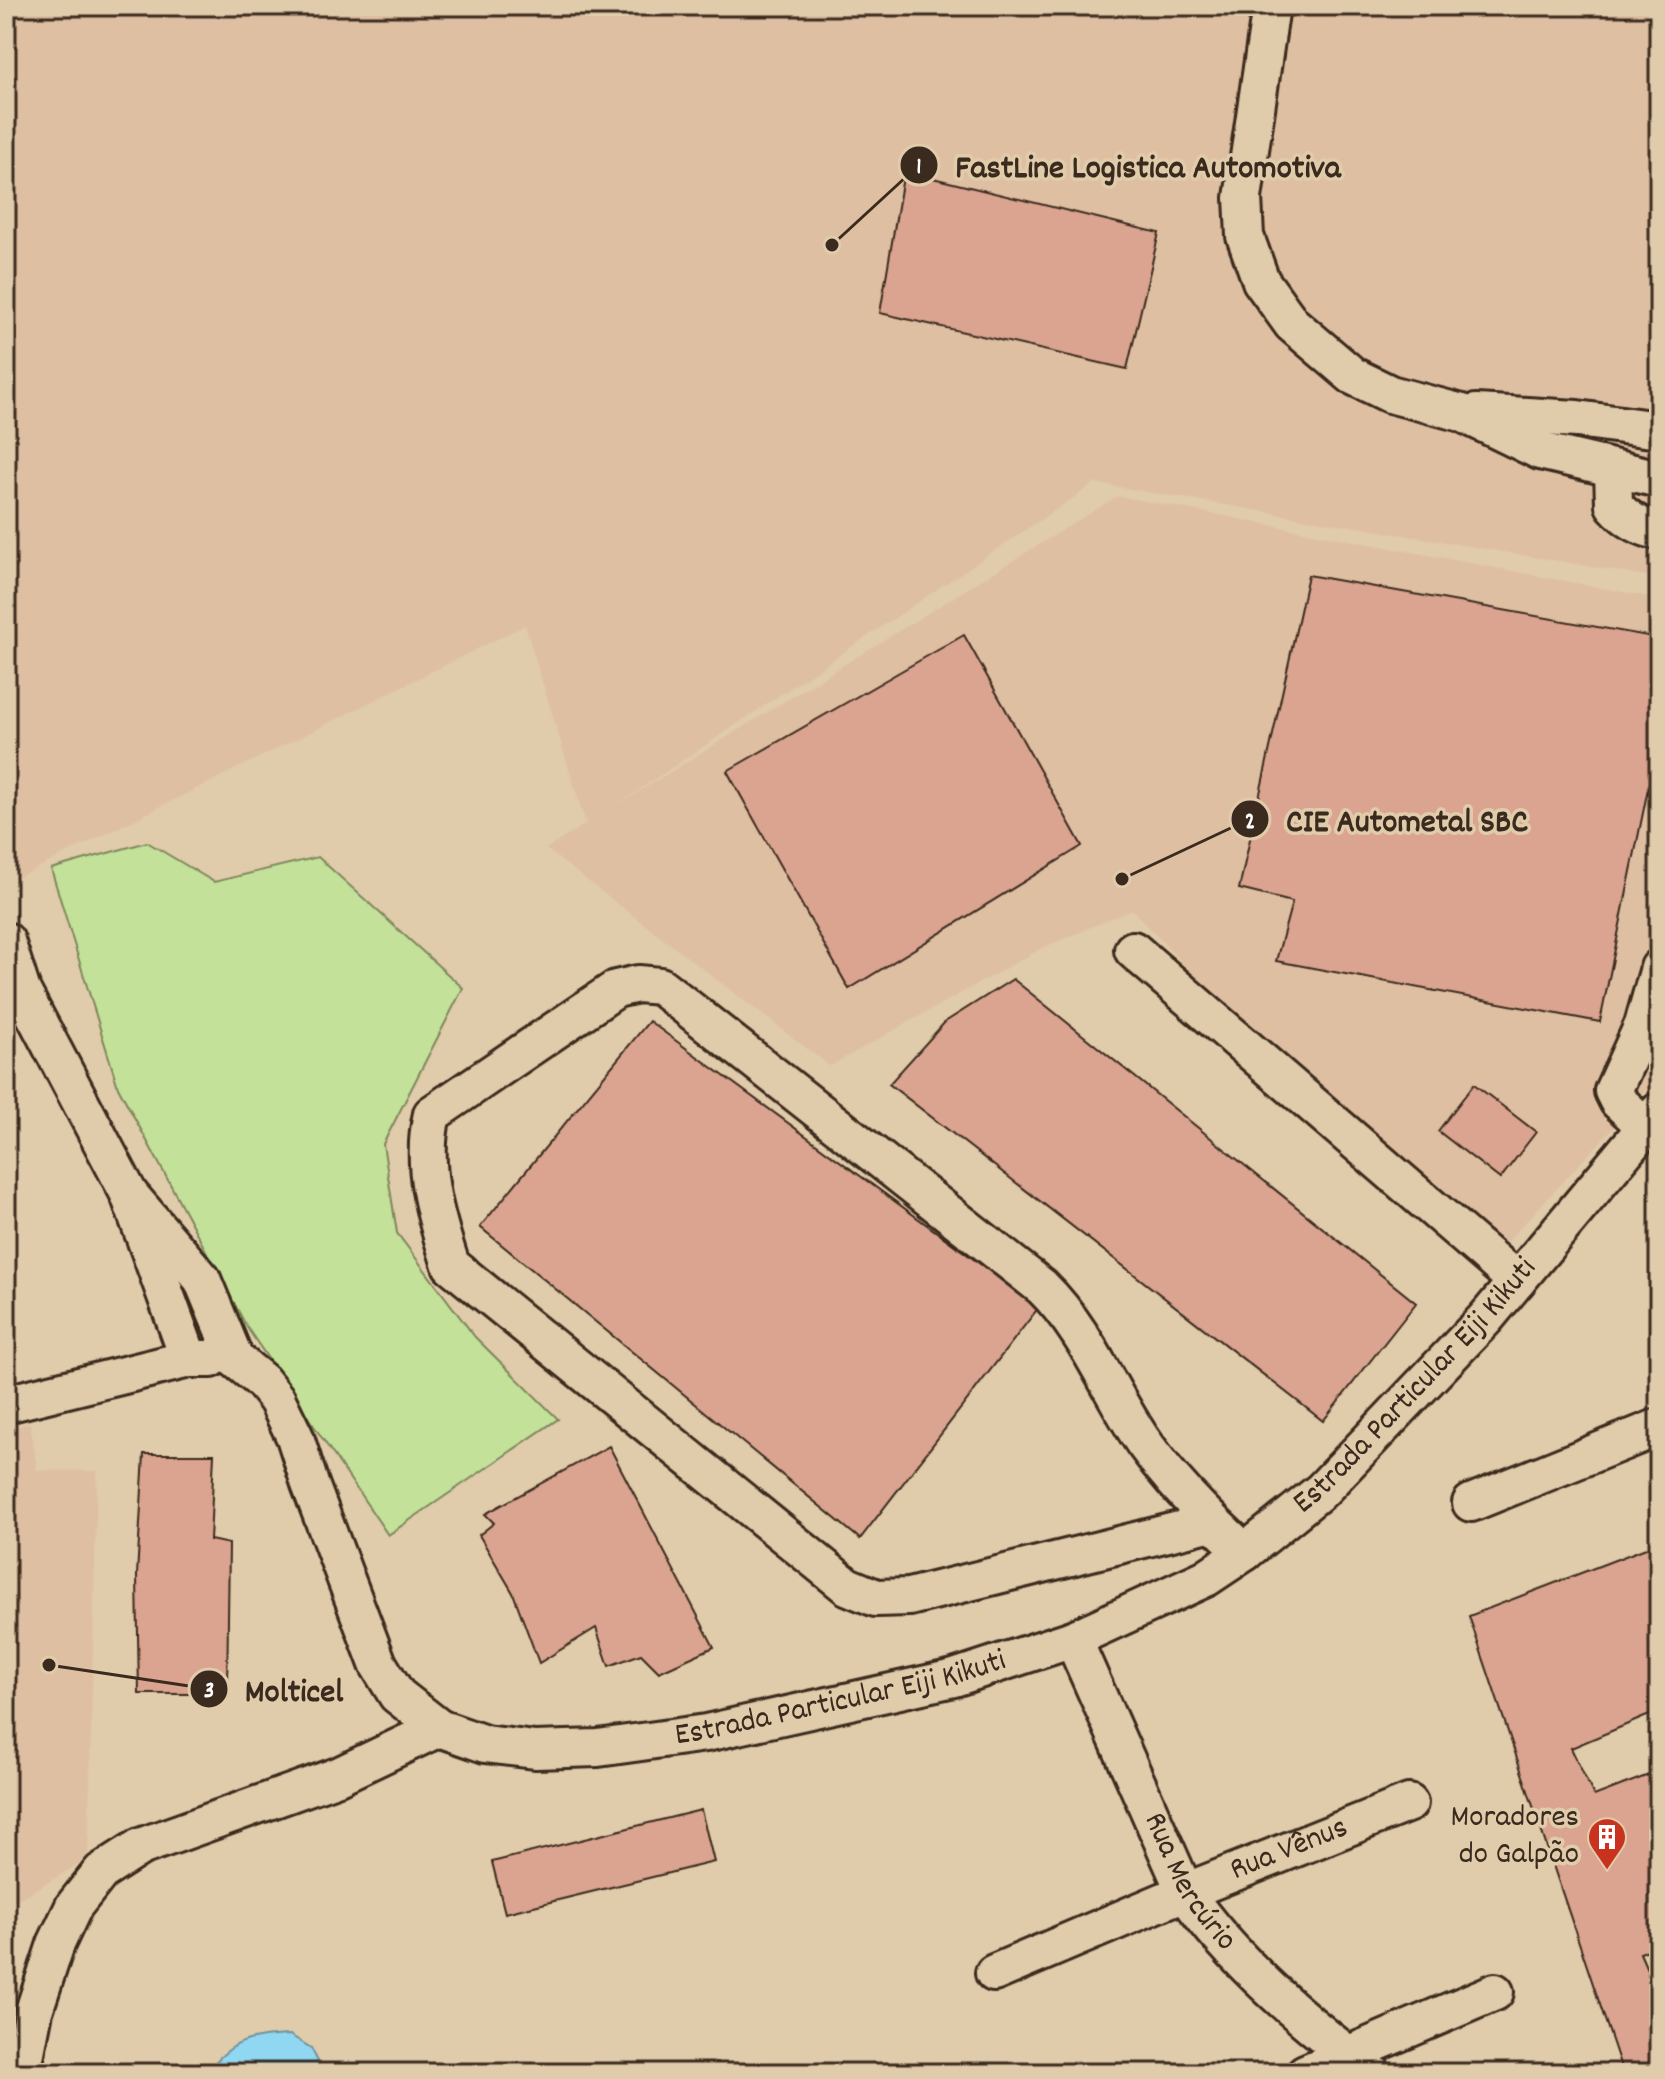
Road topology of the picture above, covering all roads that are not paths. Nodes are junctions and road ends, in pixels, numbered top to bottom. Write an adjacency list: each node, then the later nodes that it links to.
1 (1271, 6): 2 (street)
2 (1462, 413): 3 (street); 4 (street)
3 (1659, 430)
4 (1613, 469): 5 (street); 6 (street)
5 (1659, 479)
6 (1659, 531)
7 (6, 941): 11 (street, Estrada Particular Eiji Kikuti)
8 (1133, 950): 12 (street)
9 (1659, 968): 10 (street)
10 (1653, 1119): 12 (street, Estrada Particular Eiji Kikuti)
11 (129, 1194): 13 (street, Estrada Particular Eiji Kikuti); 14 (street, Estrada Particular Eiji Kikuti)
12 (1517, 1281): 19 (street, Estrada Particular Eiji Kikuti)
13 (189, 1359): 14 (street); 15 (street)
14 (235, 1359): 21 (street, Estrada Particular Eiji Kikuti)
15 (6, 1404)
16 (1659, 1427): 17 (street)
17 (1471, 1503)
18 (1212, 1522): 18 (street); 19 (street)
19 (1245, 1552): 20 (street, Estrada Particular Eiji Kikuti)
20 (1073, 1639): 21 (street, Estrada Particular Eiji Kikuti); 23 (street, Rua Mercúrio)
21 (439, 1728): 27 (street)
22 (1409, 1803): 23 (street, Rua Vênus)
23 (1185, 1892): 24 (street, Rua Vênus); 26 (street, Rua Mercúrio)
24 (994, 1973)
25 (1495, 1992): 26 (street)
26 (1360, 2064): 28 (street)
27 (22, 2073)
28 (1305, 2073)

